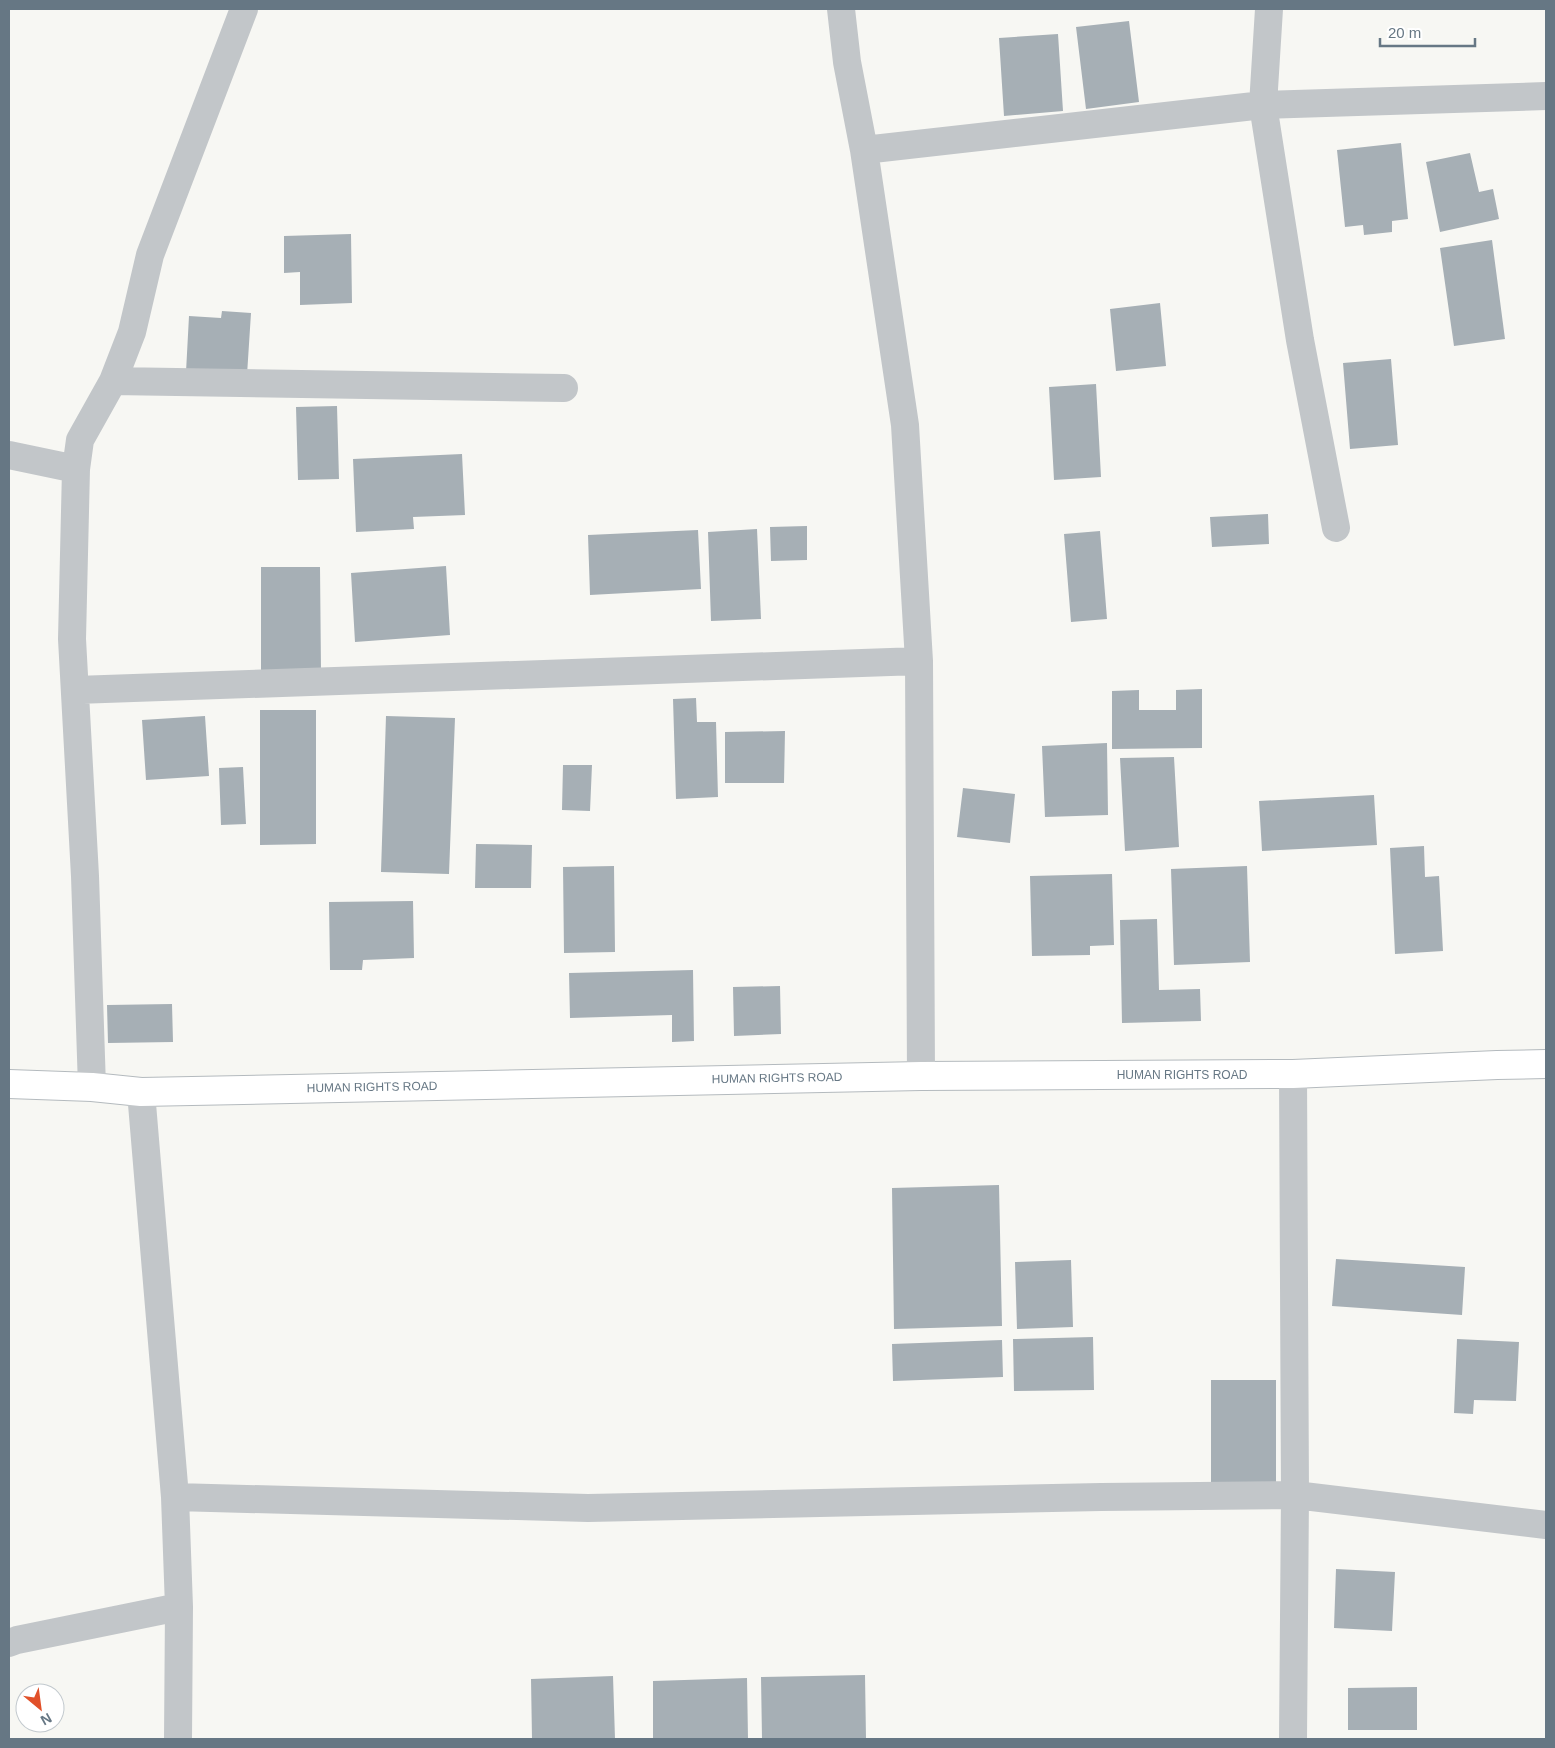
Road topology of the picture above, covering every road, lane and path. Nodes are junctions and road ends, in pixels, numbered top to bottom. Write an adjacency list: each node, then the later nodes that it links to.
1 (244, 9): 7 (street)
2 (841, 9): 6 (street)
3 (1269, 9): 5 (street)
4 (1546, 96): 5 (street)
5 (1263, 105): 6 (street); 11 (street)
6 (864, 150): 12 (street)
7 (113, 381): 8 (street); 10 (street)
8 (564, 388)
9 (9, 455): 10 (street)
10 (76, 469): 13 (street)
11 (1336, 528)
12 (919, 661): 13 (street); 16 (street)
13 (76, 690): 18 (street)
14 (1546, 1064): 15 (street, HUMAN RIGHTS ROAD)
15 (1293, 1074): 16 (street, HUMAN RIGHTS ROAD); 20 (street)
16 (921, 1076): 19 (street, HUMAN RIGHTS ROAD)
17 (9, 1084): 18 (street, HUMAN RIGHTS ROAD)
18 (92, 1087): 19 (street, HUMAN RIGHTS ROAD)
19 (141, 1092): 21 (street)
20 (1295, 1495): 21 (street); 22 (street); 26 (street)
21 (175, 1497): 23 (street)
22 (1546, 1525)
23 (179, 1607): 24 (street); 25 (street)
24 (9, 1643)
25 (178, 1739)
26 (1293, 1739)

